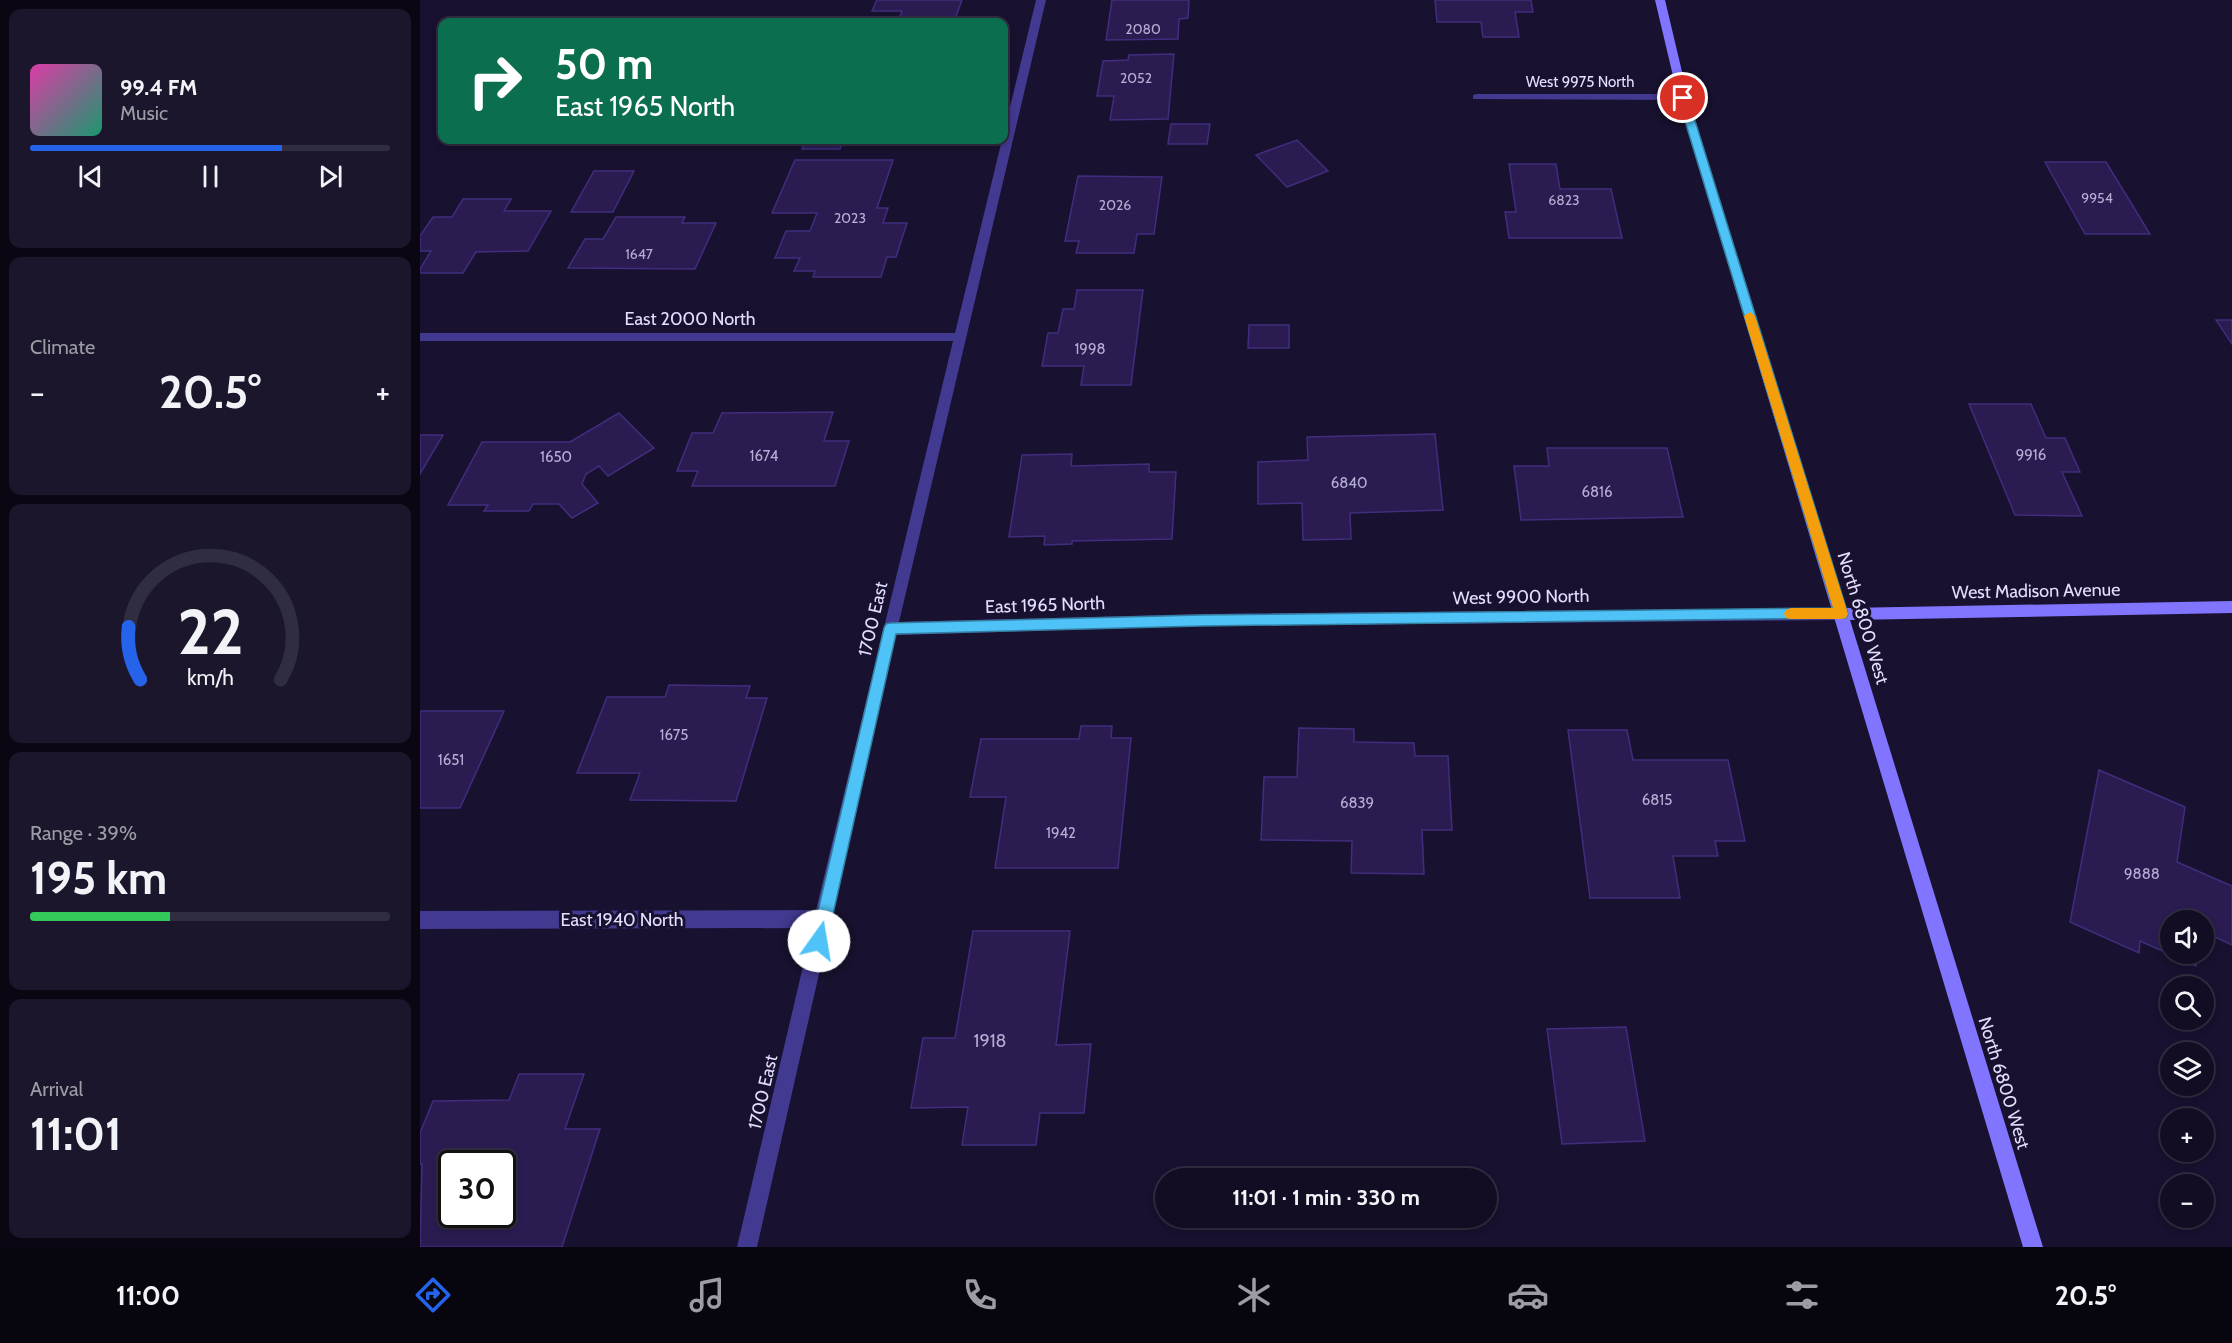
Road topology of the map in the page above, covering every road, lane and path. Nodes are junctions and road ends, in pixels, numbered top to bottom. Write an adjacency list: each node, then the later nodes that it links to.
1 (1041, 0): 5 (street, 1700 East)
2 (1660, 0): 4 (street, North 6800 West)
3 (1477, 97): 4 (street, West 9975 North)
4 (1683, 98): 10 (street, North 6800 West)
5 (1008, 137)
6 (1006, 144): 8 (street, 1700 East)
7 (420, 337): 8 (street, East 2000 North)
8 (960, 337): 12 (street, 1700 East)
9 (2232, 607): 10 (street, West Madison Avenue)
10 (1841, 614): 11 (street, West 9900 North); 16 (street, North 6800 West)
11 (1201, 620): 12 (street, East 1965 North)
12 (890, 628): 13 (street, 1700 East)
13 (824, 919): 14 (street, East 1940 North); 15 (street, 1700 East)
14 (420, 920)
15 (747, 1247)
16 (2033, 1247)

